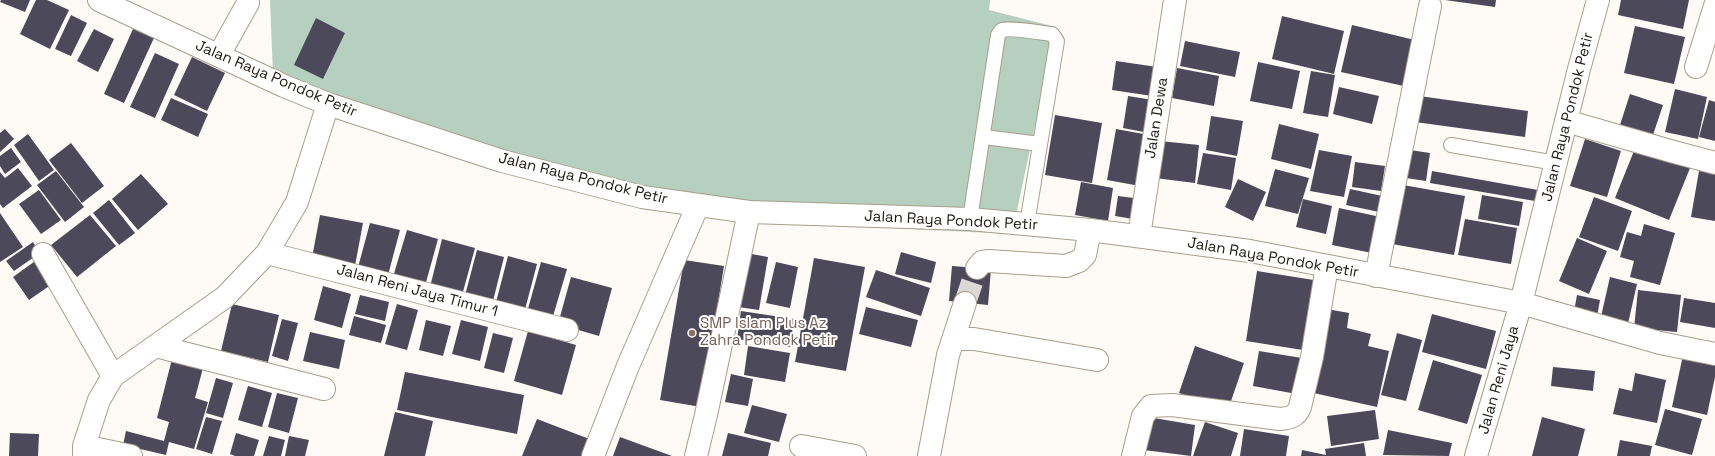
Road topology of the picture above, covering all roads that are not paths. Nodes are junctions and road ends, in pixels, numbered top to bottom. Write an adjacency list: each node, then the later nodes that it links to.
1 (100, 0): 7 (street, Jalan Raya Pondok Petir)
2 (248, 0): 7 (street)
3 (1175, 0): 21 (street, Jalan Dewa)
4 (1598, 0): 10 (street, Jalan Raya Pondok Petir)
5 (1430, 6): 26 (street)
6 (1715, 6): 8 (street)
7 (219, 55): 9 (street, Jalan Raya Pondok Petir)
8 (1696, 67)
9 (328, 104): 16 (street, Jalan Raya Pondok Petir); 22 (street)
10 (1566, 120): 14 (street); 15 (street, Jalan Raya Pondok Petir)
11 (984, 137): 12 (lane); 12 (lane); 18 (lane)
12 (1040, 144): 19 (lane)
13 (1451, 145): 15 (lane)
14 (1715, 163)
15 (1556, 164): 28 (street, Jalan Raya Pondok Petir)
16 (698, 205): 17 (street, Jalan Raya Pondok Petir); 40 (street)
17 (749, 212): 18 (street, Jalan Raya Pondok Petir); 41 (street)
18 (970, 219): 19 (street, Jalan Raya Pondok Petir)
19 (1027, 224): 20 (street, Jalan Raya Pondok Petir)
20 (1090, 230): 21 (street, Jalan Raya Pondok Petir); 25 (street)
21 (1139, 236): 24 (street, Jalan Raya Pondok Petir)
22 (267, 252): 29 (street, Jalan Reni Jaya Timur 1); 31 (street)
23 (43, 254): 34 (street)
24 (1327, 266): 26 (street, Jalan Raya Pondok Petir); 44 (street)
25 (977, 268)
26 (1376, 276): 28 (street, Jalan Raya Pondok Petir)
27 (965, 303): 30 (street)
28 (1521, 303): 32 (street); 38 (street, Jalan Reni Jaya)
29 (567, 330)
30 (952, 342): 33 (street); 43 (street)
31 (156, 346): 34 (street); 35 (street)
32 (1715, 354)
33 (1097, 360)
34 (113, 376): 37 (street)
35 (324, 389)
36 (801, 446): 42 (street)
37 (84, 451): 39 (street)
38 (1480, 455)
39 (131, 456)
40 (593, 456)
41 (696, 456)
42 (855, 456)
43 (929, 456)
44 (1132, 456)

